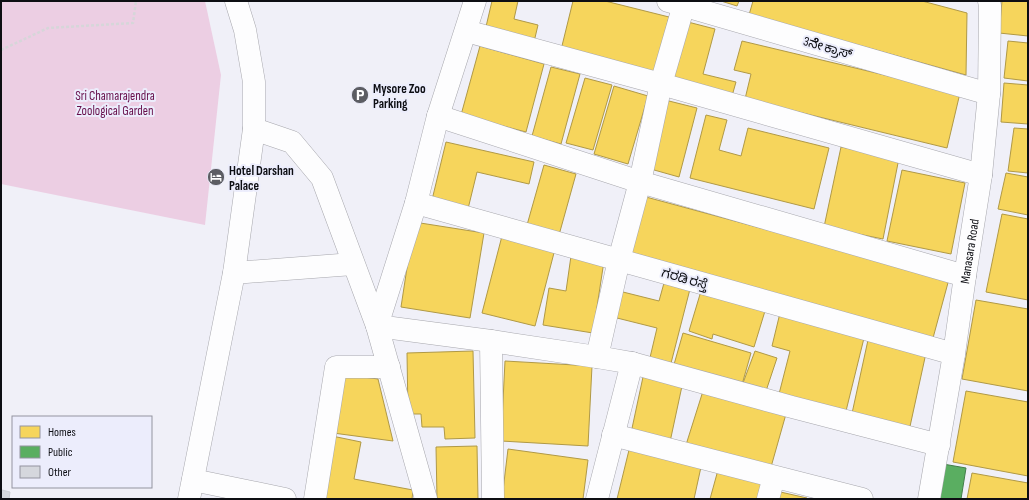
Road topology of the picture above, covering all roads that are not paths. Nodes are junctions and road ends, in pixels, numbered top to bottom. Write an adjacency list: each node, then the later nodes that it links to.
1 (236, 1): 9 (street)
2 (475, 1): 5 (street)
3 (679, 3): 6 (street); 7 (street, 3ನೆೇ ಕ್ರಾಸ್)
4 (983, 3): 7 (street, Manasara Road)
5 (466, 31): 6 (street); 8 (street)
6 (662, 84): 10 (street); 11 (street)
7 (989, 94): 10 (street, Manasara Road)
8 (438, 116): 11 (street); 12 (street)
9 (254, 129): 14 (street); 15 (street)
10 (981, 175): 16 (street, Manasara Road)
11 (640, 182): 13 (street); 16 (street)
12 (416, 203): 13 (street, ಗರಡಿ ರಸ್ತೆ); 17 (street)
13 (619, 260): 19 (street, ಗರಡಿ ರಸ್ತೆ); 20 (street)
14 (354, 264): 15 (street); 17 (street)
15 (234, 273): 26 (street)
16 (965, 276): 19 (street, Manasara Road)
17 (377, 326): 18 (street); 22 (street)
18 (491, 341): 20 (street); 30 (street)
19 (954, 354): 24 (street, Manasara Road)
20 (597, 357): 21 (street)
21 (632, 363): 23 (street); 24 (street)
22 (389, 367): 28 (street); 29 (street)
23 (613, 435): 25 (street); 31 (street)
24 (939, 445): 34 (street, Manasara Road)
25 (774, 477): 32 (street); 33 (street)
26 (191, 490): 27 (street)
27 (285, 499)
28 (315, 499)
29 (426, 499)
30 (493, 499)
31 (597, 499)
32 (768, 499)
33 (862, 499)
34 (929, 499)

